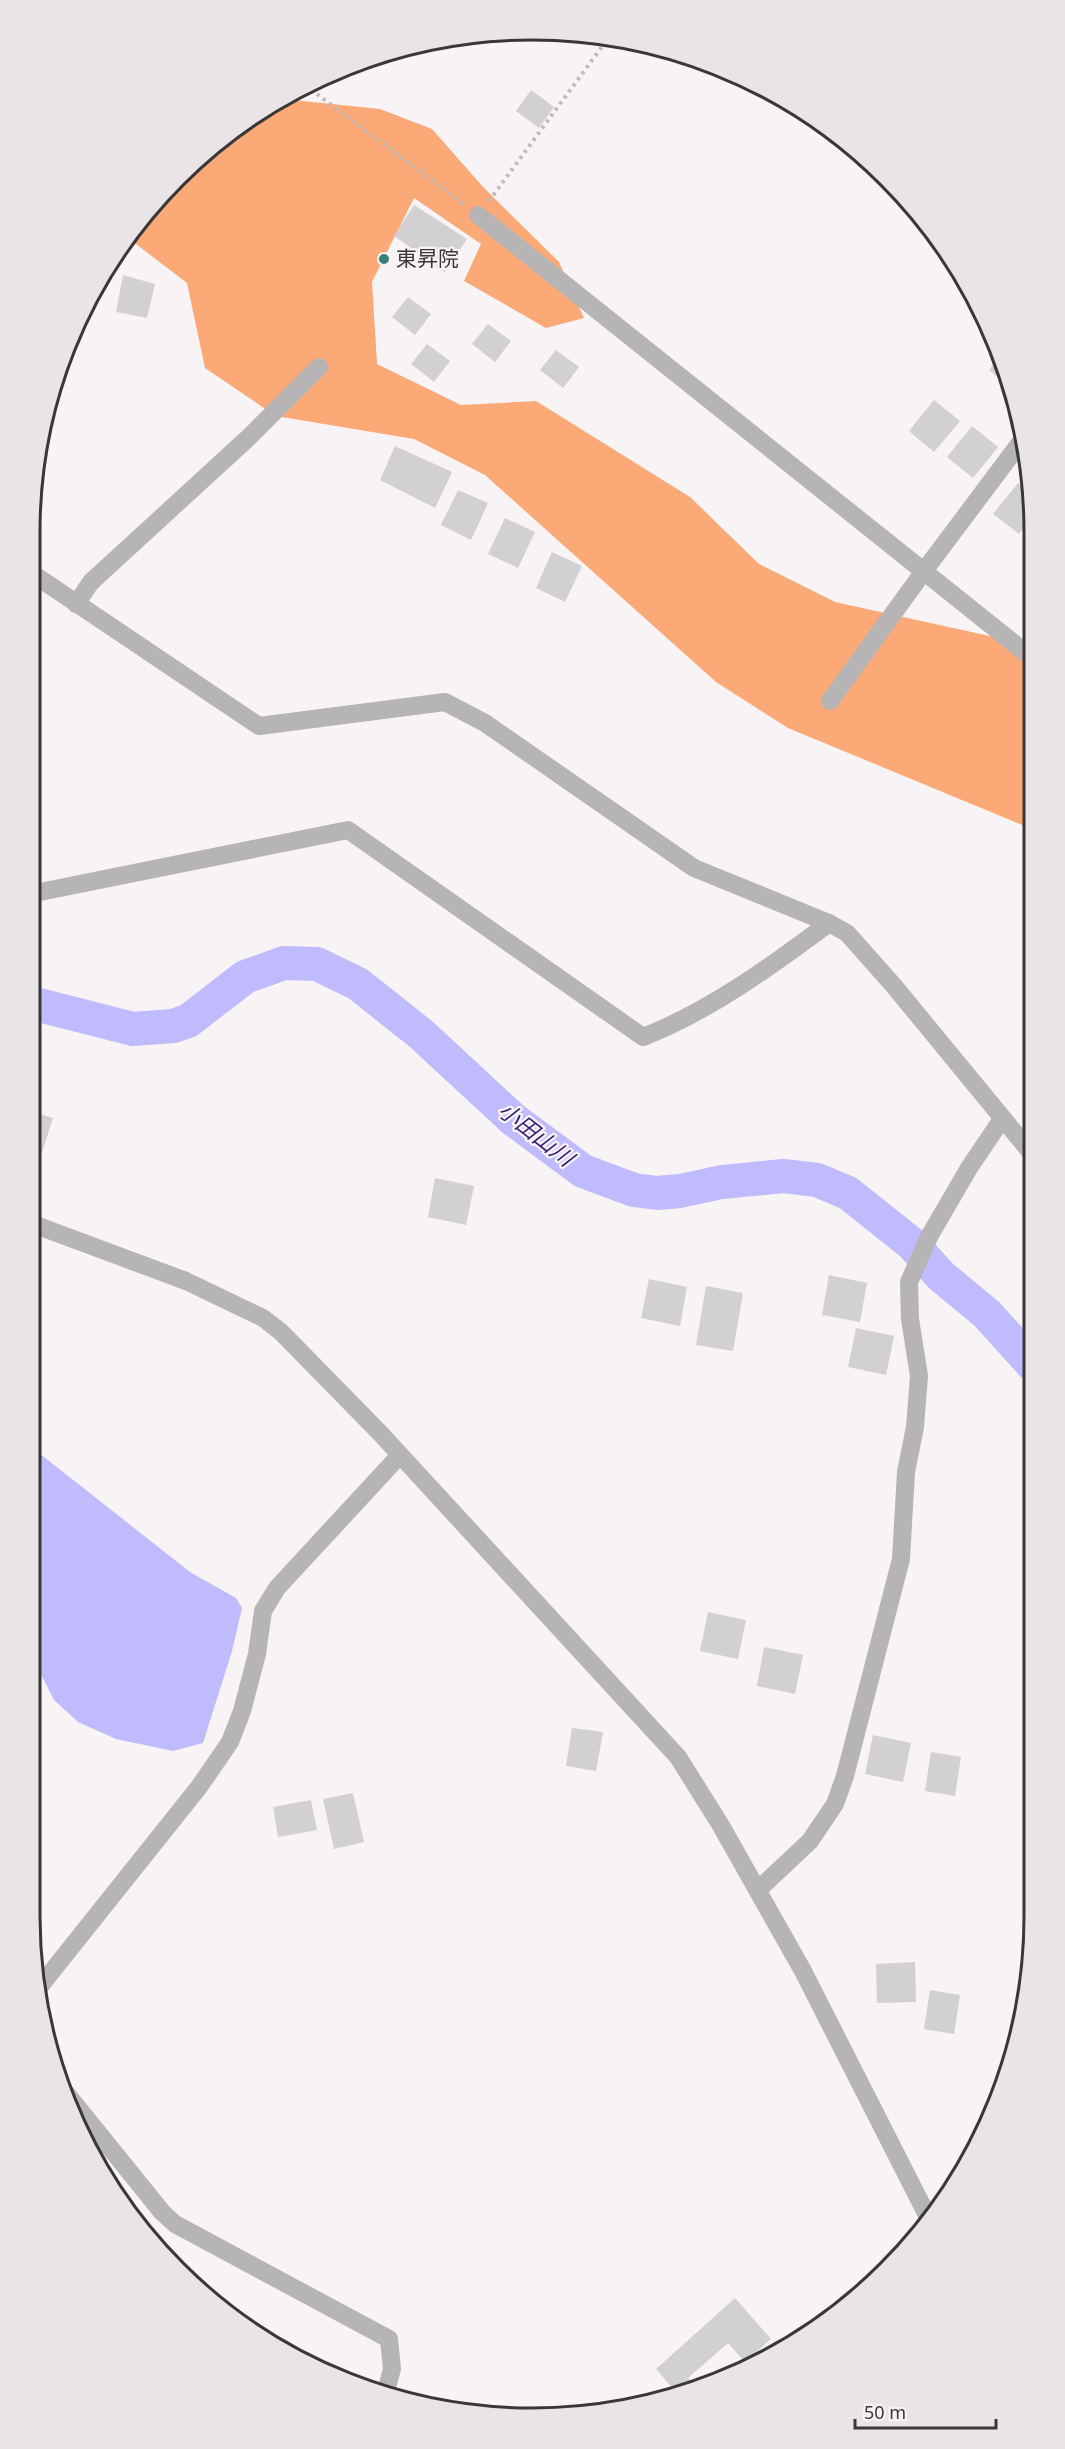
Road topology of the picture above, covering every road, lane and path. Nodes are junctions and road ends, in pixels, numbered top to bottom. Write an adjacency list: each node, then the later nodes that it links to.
1 (602, 46): 3 (path)
2 (314, 92): 3 (path)
3 (478, 215): 6 (street)
4 (320, 367): 8 (street)
5 (1017, 447): 6 (street)
6 (924, 571): 9 (street); 10 (street)
7 (40, 579): 8 (street)
8 (76, 604): 12 (street)
9 (1024, 651)
10 (830, 701)
11 (40, 892): 12 (street)
12 (829, 923): 13 (street)
13 (1002, 1119): 14 (street); 17 (street)
14 (1024, 1145)
15 (40, 1227): 16 (street)
16 (400, 1455): 17 (street); 18 (street)
17 (758, 1890): 20 (street)
18 (45, 1980)
19 (81, 2112): 21 (street)
20 (926, 2212)
21 (387, 2386)

